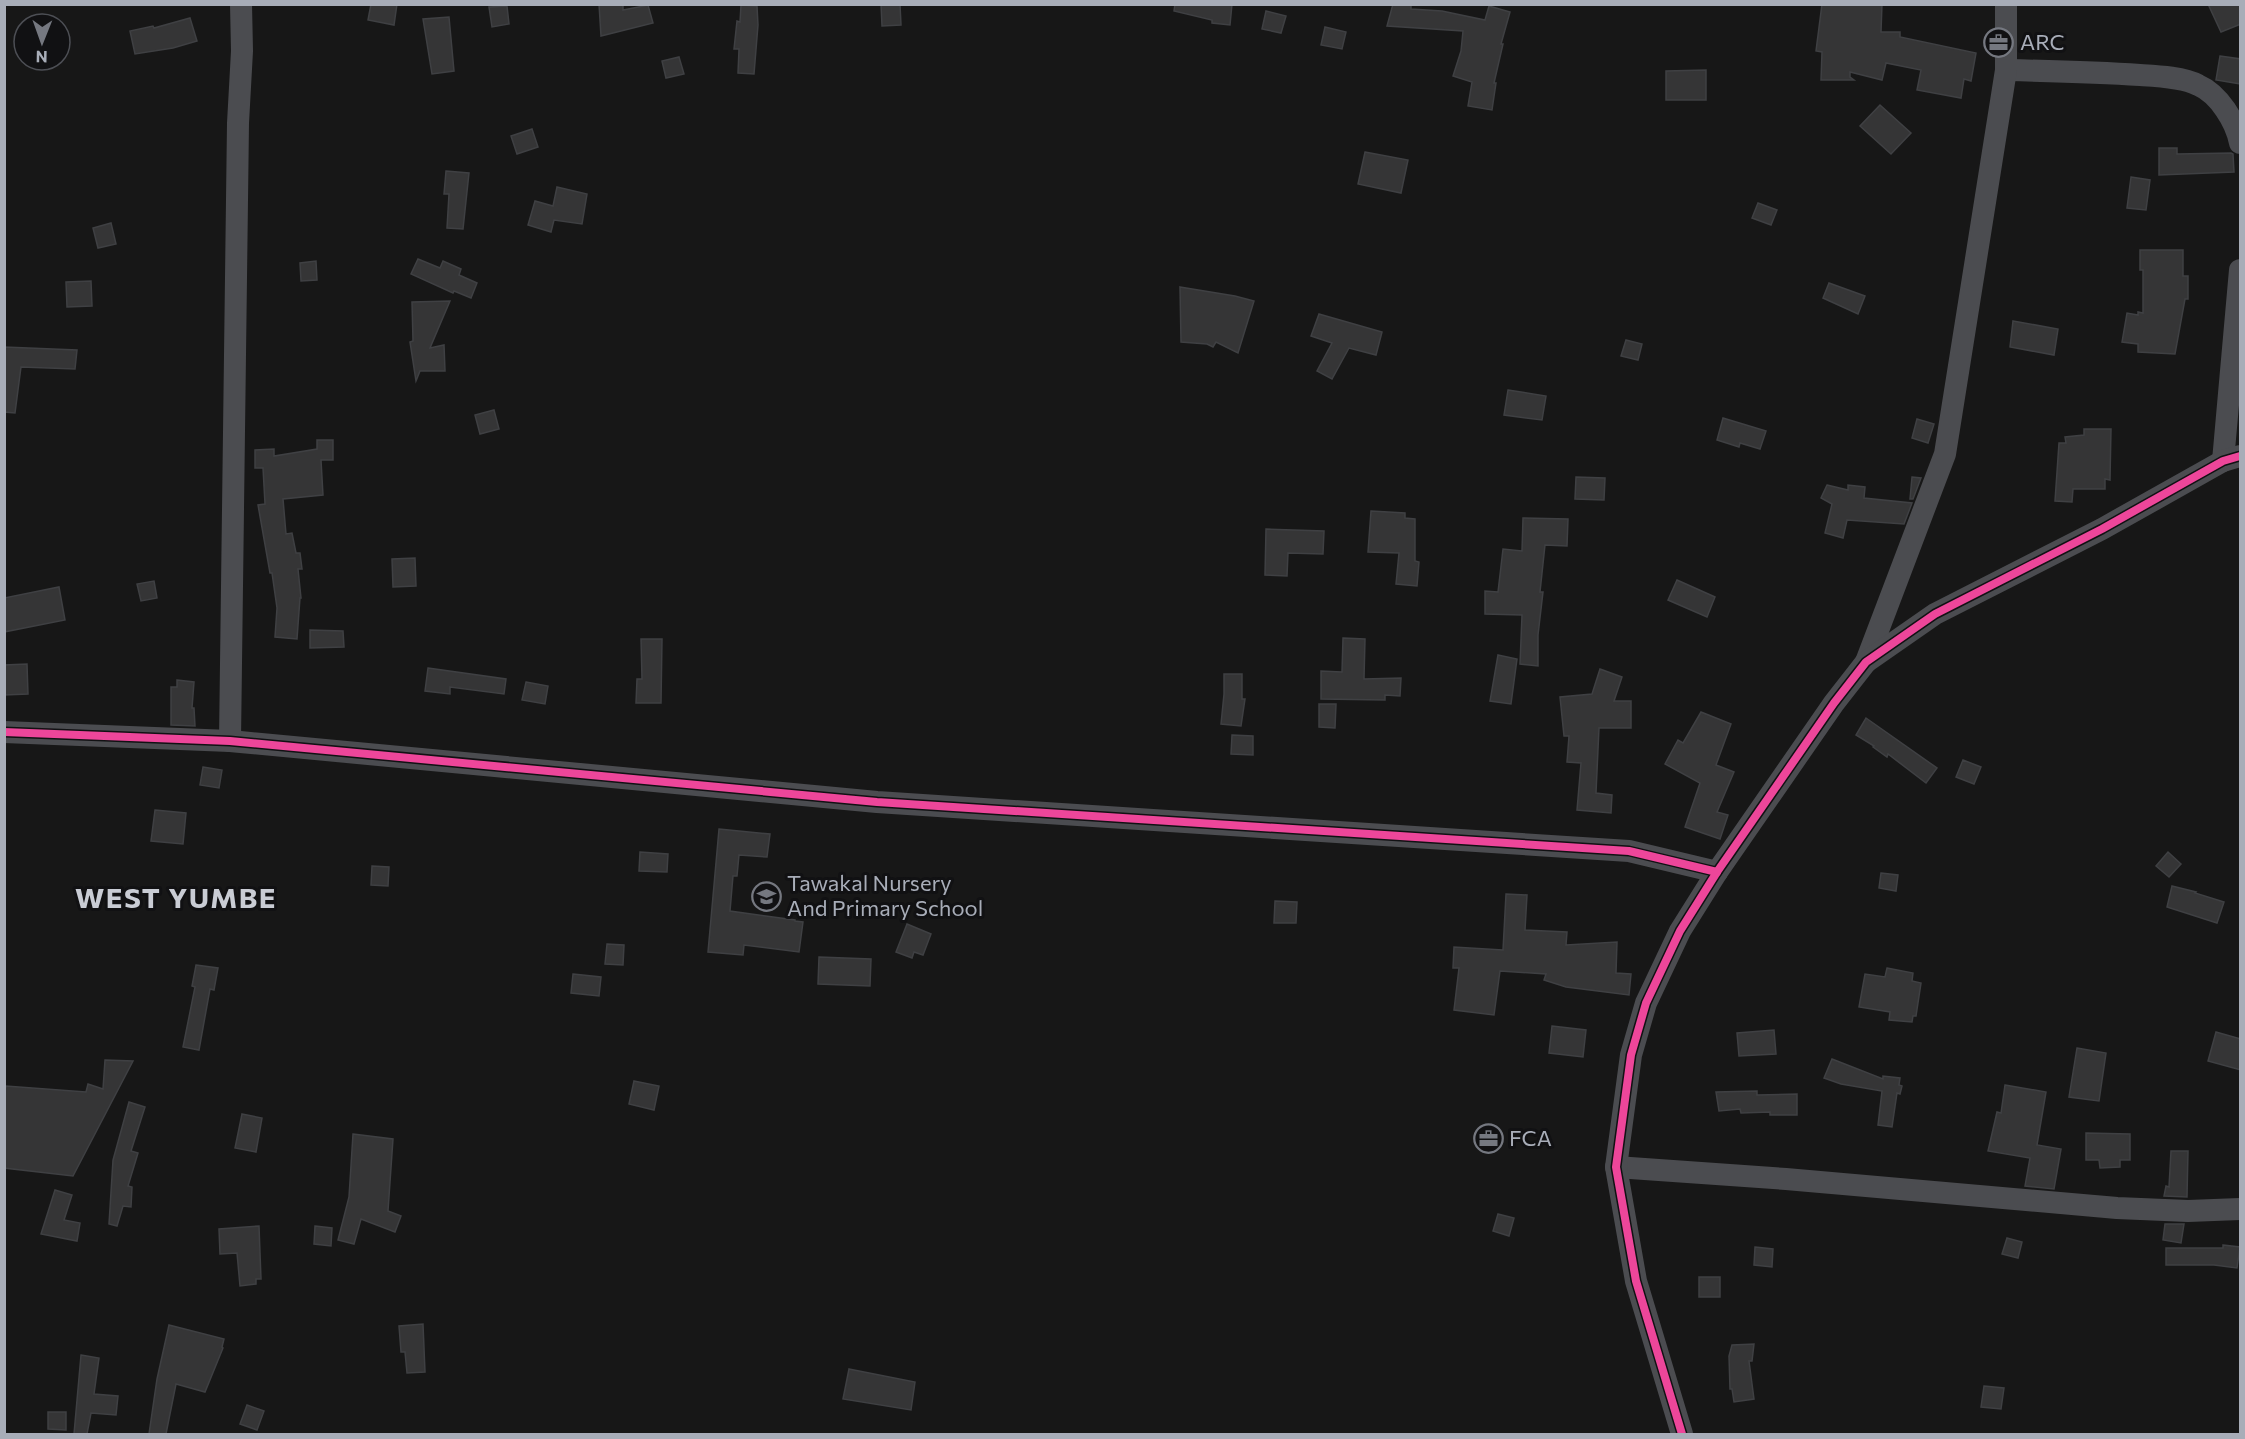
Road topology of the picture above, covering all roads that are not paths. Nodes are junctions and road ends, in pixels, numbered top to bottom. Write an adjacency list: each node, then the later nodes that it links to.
1 (242, 4): 9 (street)
2 (2006, 4): 3 (street)
3 (2006, 70): 4 (street); 7 (street)
4 (2241, 143)
5 (2241, 270): 6 (street)
6 (2232, 459): 7 (street)
7 (1866, 662): 10 (street)
8 (4, 732): 9 (street)
9 (230, 741): 10 (street)
10 (1717, 872): 11 (street)
11 (1616, 1167): 12 (street); 13 (street)
12 (2241, 1209)
13 (1682, 1434)

